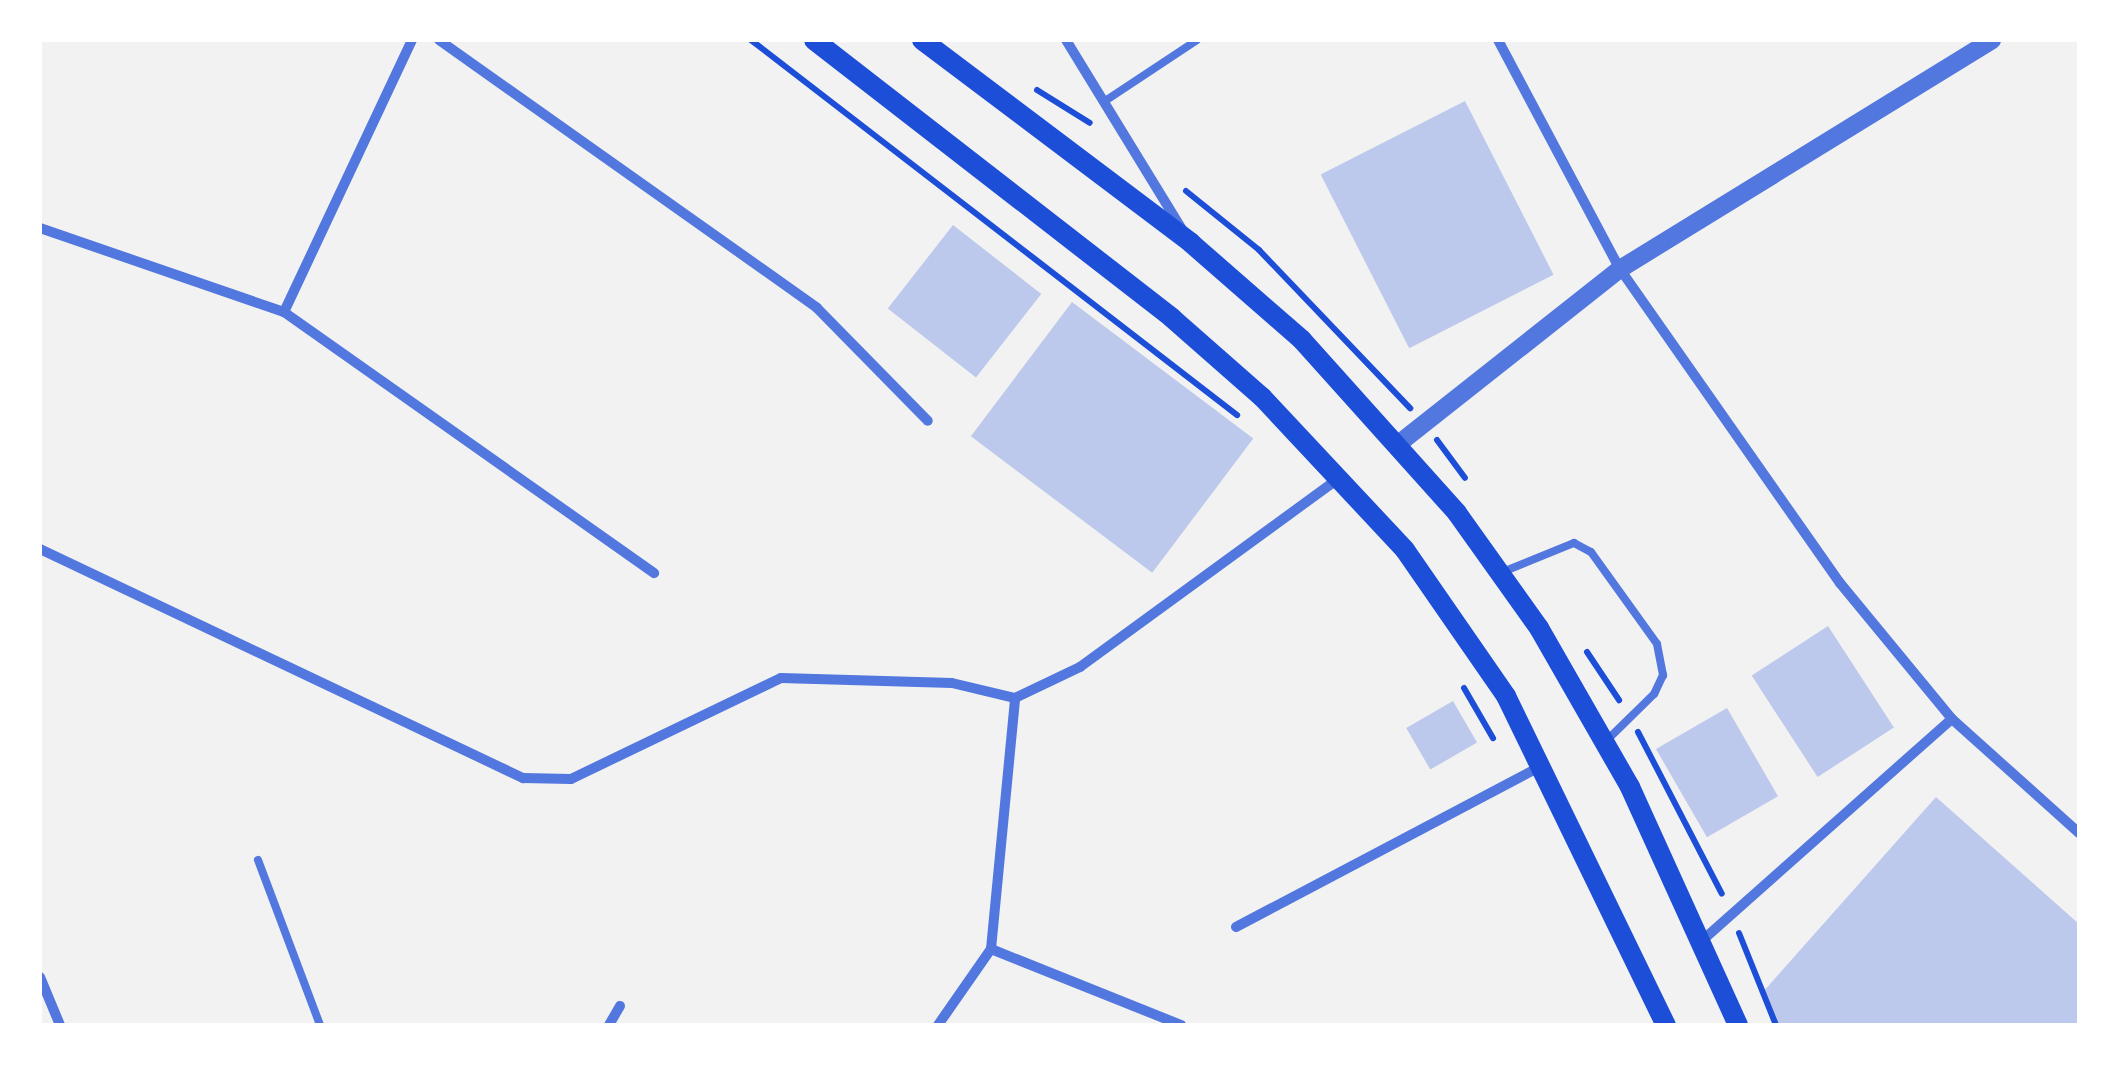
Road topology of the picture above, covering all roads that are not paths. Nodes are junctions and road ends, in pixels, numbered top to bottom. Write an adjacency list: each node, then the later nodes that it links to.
1 (412, 40): 13 (street)
2 (439, 40): 14 (street)
3 (814, 40): 16 (main road)
4 (922, 40): 11 (main road)
5 (1066, 40): 9 (street)
6 (1197, 40): 9 (lane)
7 (1498, 40): 12 (street)
8 (1992, 40): 12 (street)
9 (1105, 101): 11 (street)
10 (40, 228): 13 (street)
11 (1191, 242): 15 (main road)
12 (1620, 270): 15 (street); 21 (street)
13 (284, 312): 19 (street)
14 (928, 421)
15 (1397, 445): 18 (main road)
16 (1340, 478): 20 (street); 23 (main road)
17 (40, 549): 20 (street)
18 (1500, 573): 22 (main road); 22 (lane)
19 (654, 574)
20 (1014, 698): 28 (street)
21 (1952, 719): 24 (street); 27 (street)
22 (1604, 742): 27 (main road)
23 (1543, 765): 26 (street); 36 (main road)
24 (2079, 834)
25 (258, 860): 32 (lane)
26 (1236, 928)
27 (1705, 938): 37 (main road)
28 (991, 949): 34 (street); 35 (street)
29 (40, 976): 31 (street)
30 (620, 1006): 33 (street)
31 (60, 1025)
32 (320, 1025)
33 (609, 1025)
34 (938, 1025)
35 (1181, 1025)
36 (1666, 1025)
37 (1738, 1025)

